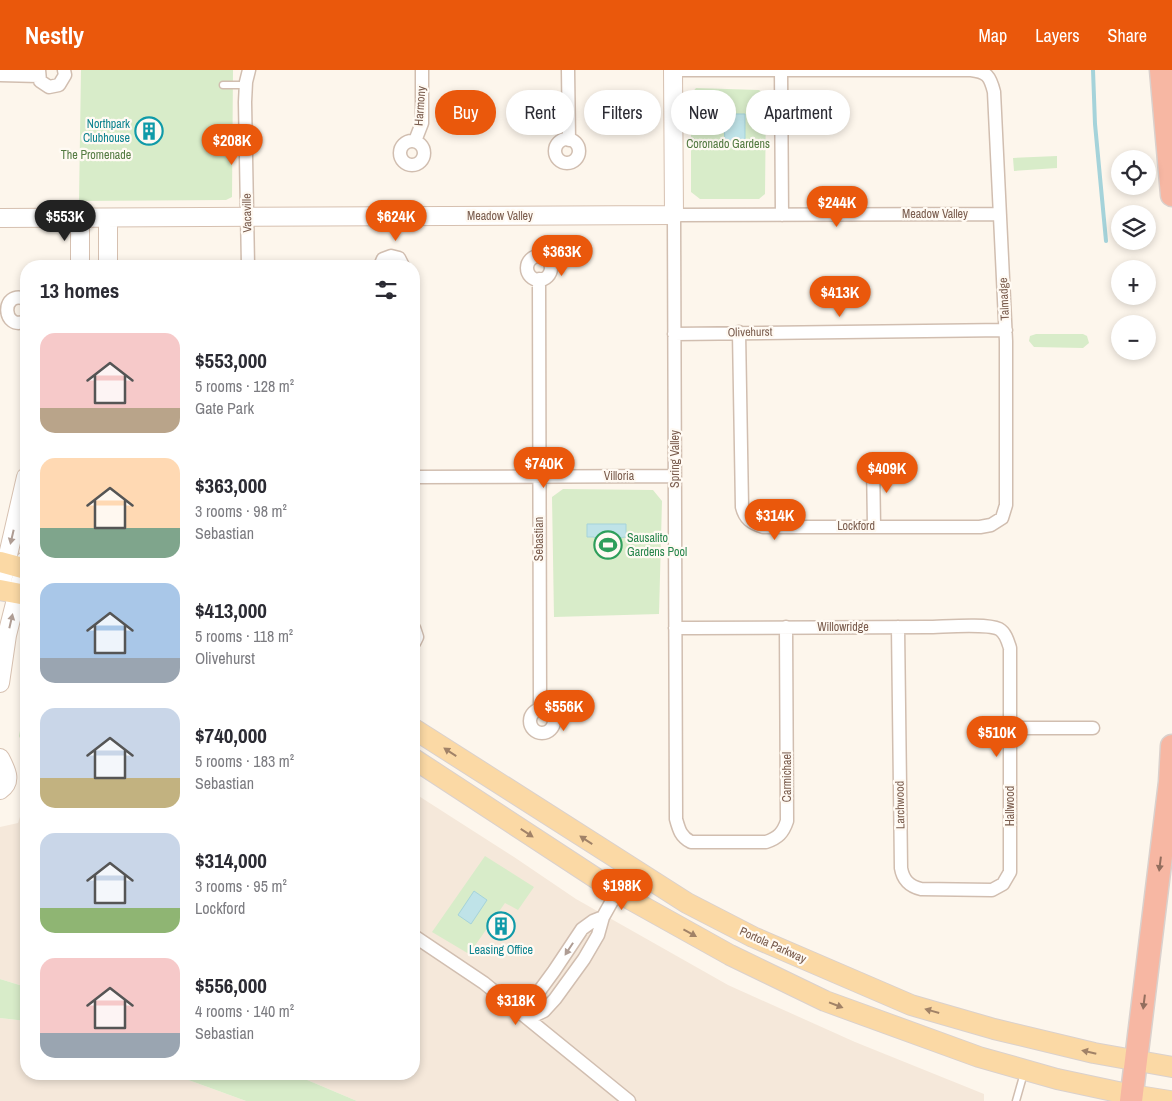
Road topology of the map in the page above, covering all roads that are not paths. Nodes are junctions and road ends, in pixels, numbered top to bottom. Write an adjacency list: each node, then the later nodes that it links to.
1 (64, 70): 8 (street)
2 (250, 70): 11 (street, Vacaville)
3 (422, 70): 13 (street, Harmony)
4 (568, 70): 12 (street)
5 (674, 70): 6 (street); 16 (street, Spring Valley)
6 (781, 70): 15 (street, Talmadge); 17 (street)
7 (1162, 70): 14 (highway)
8 (39, 73): 9 (street)
9 (0, 76)
10 (223, 85): 11 (lane)
11 (246, 85): 18 (street, Vacaville)
12 (569, 140)
13 (415, 141)
14 (1172, 195)
15 (1000, 214): 17 (street, Meadow Valley); 31 (street, Talmadge)
16 (674, 215): 17 (street, Meadow Valley); 18 (street, Meadow Valley); 33 (street, Spring Valley)
17 (782, 215)
18 (247, 217): 21 (street, Meadow Valley); 24 (street, Vacaville)
19 (0, 218): 20 (street, Meadow Valley)
20 (80, 218): 21 (street, Meadow Valley); 22 (street)
21 (108, 218): 23 (street)
22 (80, 260)
23 (108, 260)
24 (248, 260)
25 (383, 260): 26 (street)
26 (400, 260)
27 (538, 279): 35 (street, Sebastian)
28 (20, 297): 29 (street)
29 (4, 307): 30 (street)
30 (20, 322)
31 (1006, 330): 32 (street, Olivehurst); 38 (street, Talmadge)
32 (739, 332): 33 (street, Olivehurst); 39 (street, Lockford)
33 (674, 334): 36 (street, Spring Valley)
34 (873, 461): 39 (street)
35 (539, 476): 36 (street, Villoria); 37 (street, Villoria); 48 (street, Sebastian)
36 (675, 476): 45 (street, Spring Valley)
37 (420, 477)
38 (1002, 518): 39 (street, Lockford)
39 (874, 526)
40 (20, 535): 41 (street, one-way to 41)
41 (17, 564): 42 (street)
42 (9, 592): 47 (street, one-way to 42)
43 (786, 627): 44 (street, Willowridge); 45 (street, Willowridge); 56 (street, Carmichael)
44 (898, 627): 46 (street, Willowridge); 57 (street, Larchwood)
45 (675, 628): 56 (street, Spring Valley)
46 (1006, 637): 49 (street, Hallwood)
47 (0, 683)
48 (540, 709)
49 (1010, 728): 50 (street); 57 (street, Hallwood)
50 (1093, 728)
51 (420, 733): 59 (main road, Portola Parkway, one-way to 51)
52 (1172, 746): 63 (highway, one-way to 63)
53 (0, 758): 55 (street)
54 (420, 763): 58 (main road, one-way to 58)
55 (0, 790)
56 (691, 842)
57 (1003, 884)
58 (617, 892): 59 (main road); 60 (street); 65 (main road, one-way to 65)
59 (687, 903): 63 (main road, Portola Parkway, one-way to 59)
60 (603, 917): 62 (street, one-way to 62); 62 (street)
61 (420, 940): 62 (street)
62 (529, 1018): 67 (street)
63 (1137, 1061): 64 (main road, Portola Parkway); 66 (highway)
64 (1172, 1067)
65 (1025, 1070): 66 (main road); 68 (lane)
66 (1132, 1098): 69 (main road)
67 (629, 1101)
68 (1016, 1101)
69 (1170, 1101)

